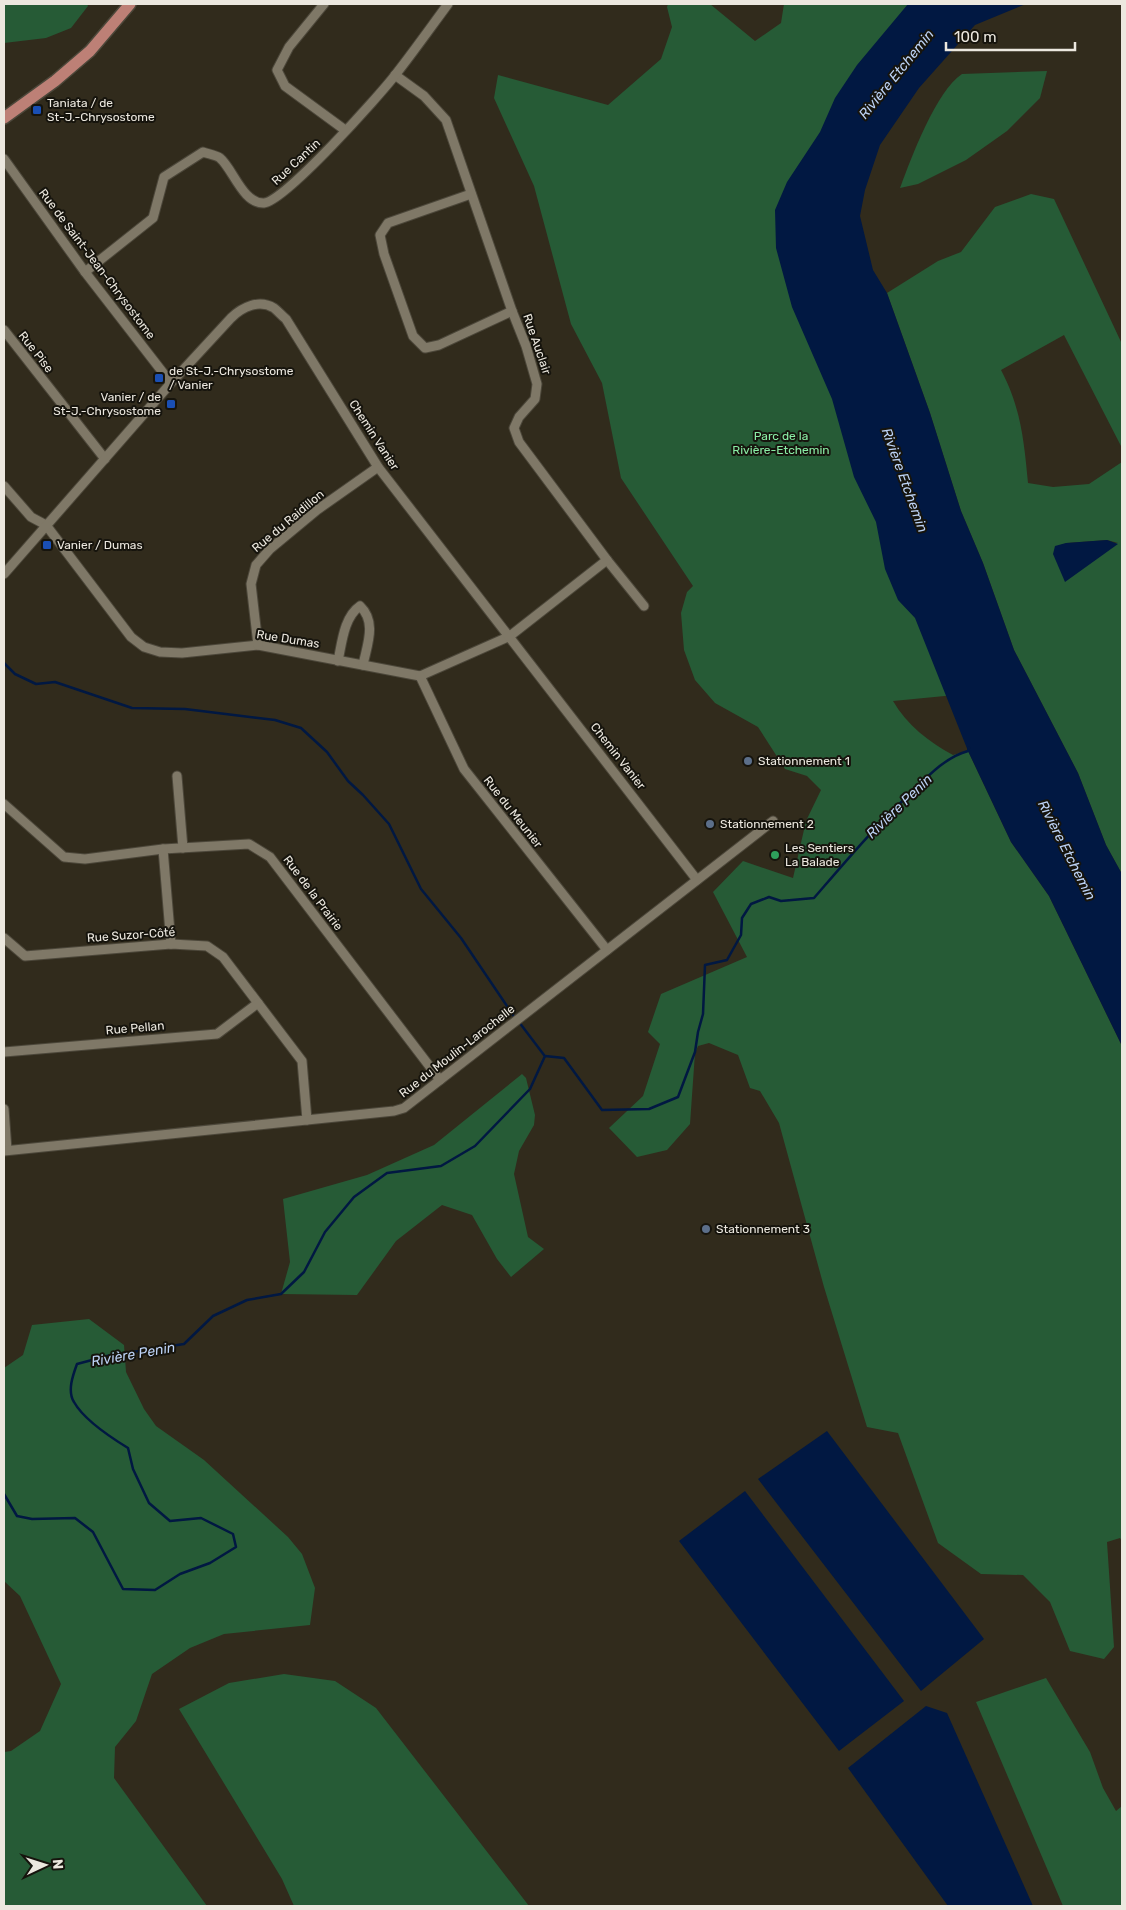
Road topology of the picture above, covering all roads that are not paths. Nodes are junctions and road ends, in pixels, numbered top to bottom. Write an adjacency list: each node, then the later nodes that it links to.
1 (130, 4): 5 (main road)
2 (324, 4): 6 (street)
3 (448, 4): 4 (street, Rue Cantin)
4 (395, 76): 6 (street, Rue Cantin); 8 (street, Rue Auclair)
5 (4, 118)
6 (345, 130): 9 (street, Rue Cantin)
7 (4, 159): 9 (street, Rue de Saint-Jean-Chrysostome)
8 (471, 194): 10 (street, Rue Auclair); 10 (street)
9 (85, 272): 12 (street, Rue de Saint-Jean-Chrysostome)
10 (512, 312): 17 (street, Rue Auclair)
11 (4, 330): 13 (street, Rue Pise)
12 (171, 383): 13 (street, Chemin Vanier); 14 (street, Chemin Vanier)
13 (105, 459): 16 (street, Chemin Vanier)
14 (378, 467): 20 (street, Chemin Vanier); 21 (street, Rue du Raidillon)
15 (4, 486): 16 (street, Rue Dumas)
16 (46, 525): 18 (street, Chemin Vanier); 21 (street, Rue Dumas)
17 (607, 560): 19 (street, Rue Auclair); 20 (street)
18 (4, 574)
19 (644, 606)
20 (510, 636): 24 (street); 30 (street, Chemin Vanier)
21 (258, 645): 22 (street, Rue Dumas)
22 (338, 660): 23 (street, Rue Dumas); 23 (street)
23 (363, 666): 24 (street, Rue Dumas)
24 (420, 676): 33 (street, Rue du Meunier)
25 (178, 776): 28 (street)
26 (4, 804): 29 (street, Rue de la Prairie)
27 (773, 821): 30 (street, Rue du Moulin-Larochelle)
28 (183, 848): 29 (street, Rue de la Prairie); 36 (street, Rue de la Prairie)
29 (163, 849): 32 (street)
30 (697, 880): 33 (street, Rue du Moulin-Larochelle)
31 (4, 938): 32 (street, Rue Suzor-Côté)
32 (171, 944): 34 (street, Rue Suzor-Côté)
33 (607, 950): 36 (street, Rue du Moulin-Larochelle)
34 (258, 1003): 35 (street, Rue Pellan); 38 (street, Rue Suzor-Côté)
35 (4, 1052)
36 (440, 1080): 38 (street, Rue du Moulin-Larochelle)
37 (4, 1110): 39 (street)
38 (307, 1120): 39 (street, Rue du Moulin-Larochelle)
39 (5, 1150)

